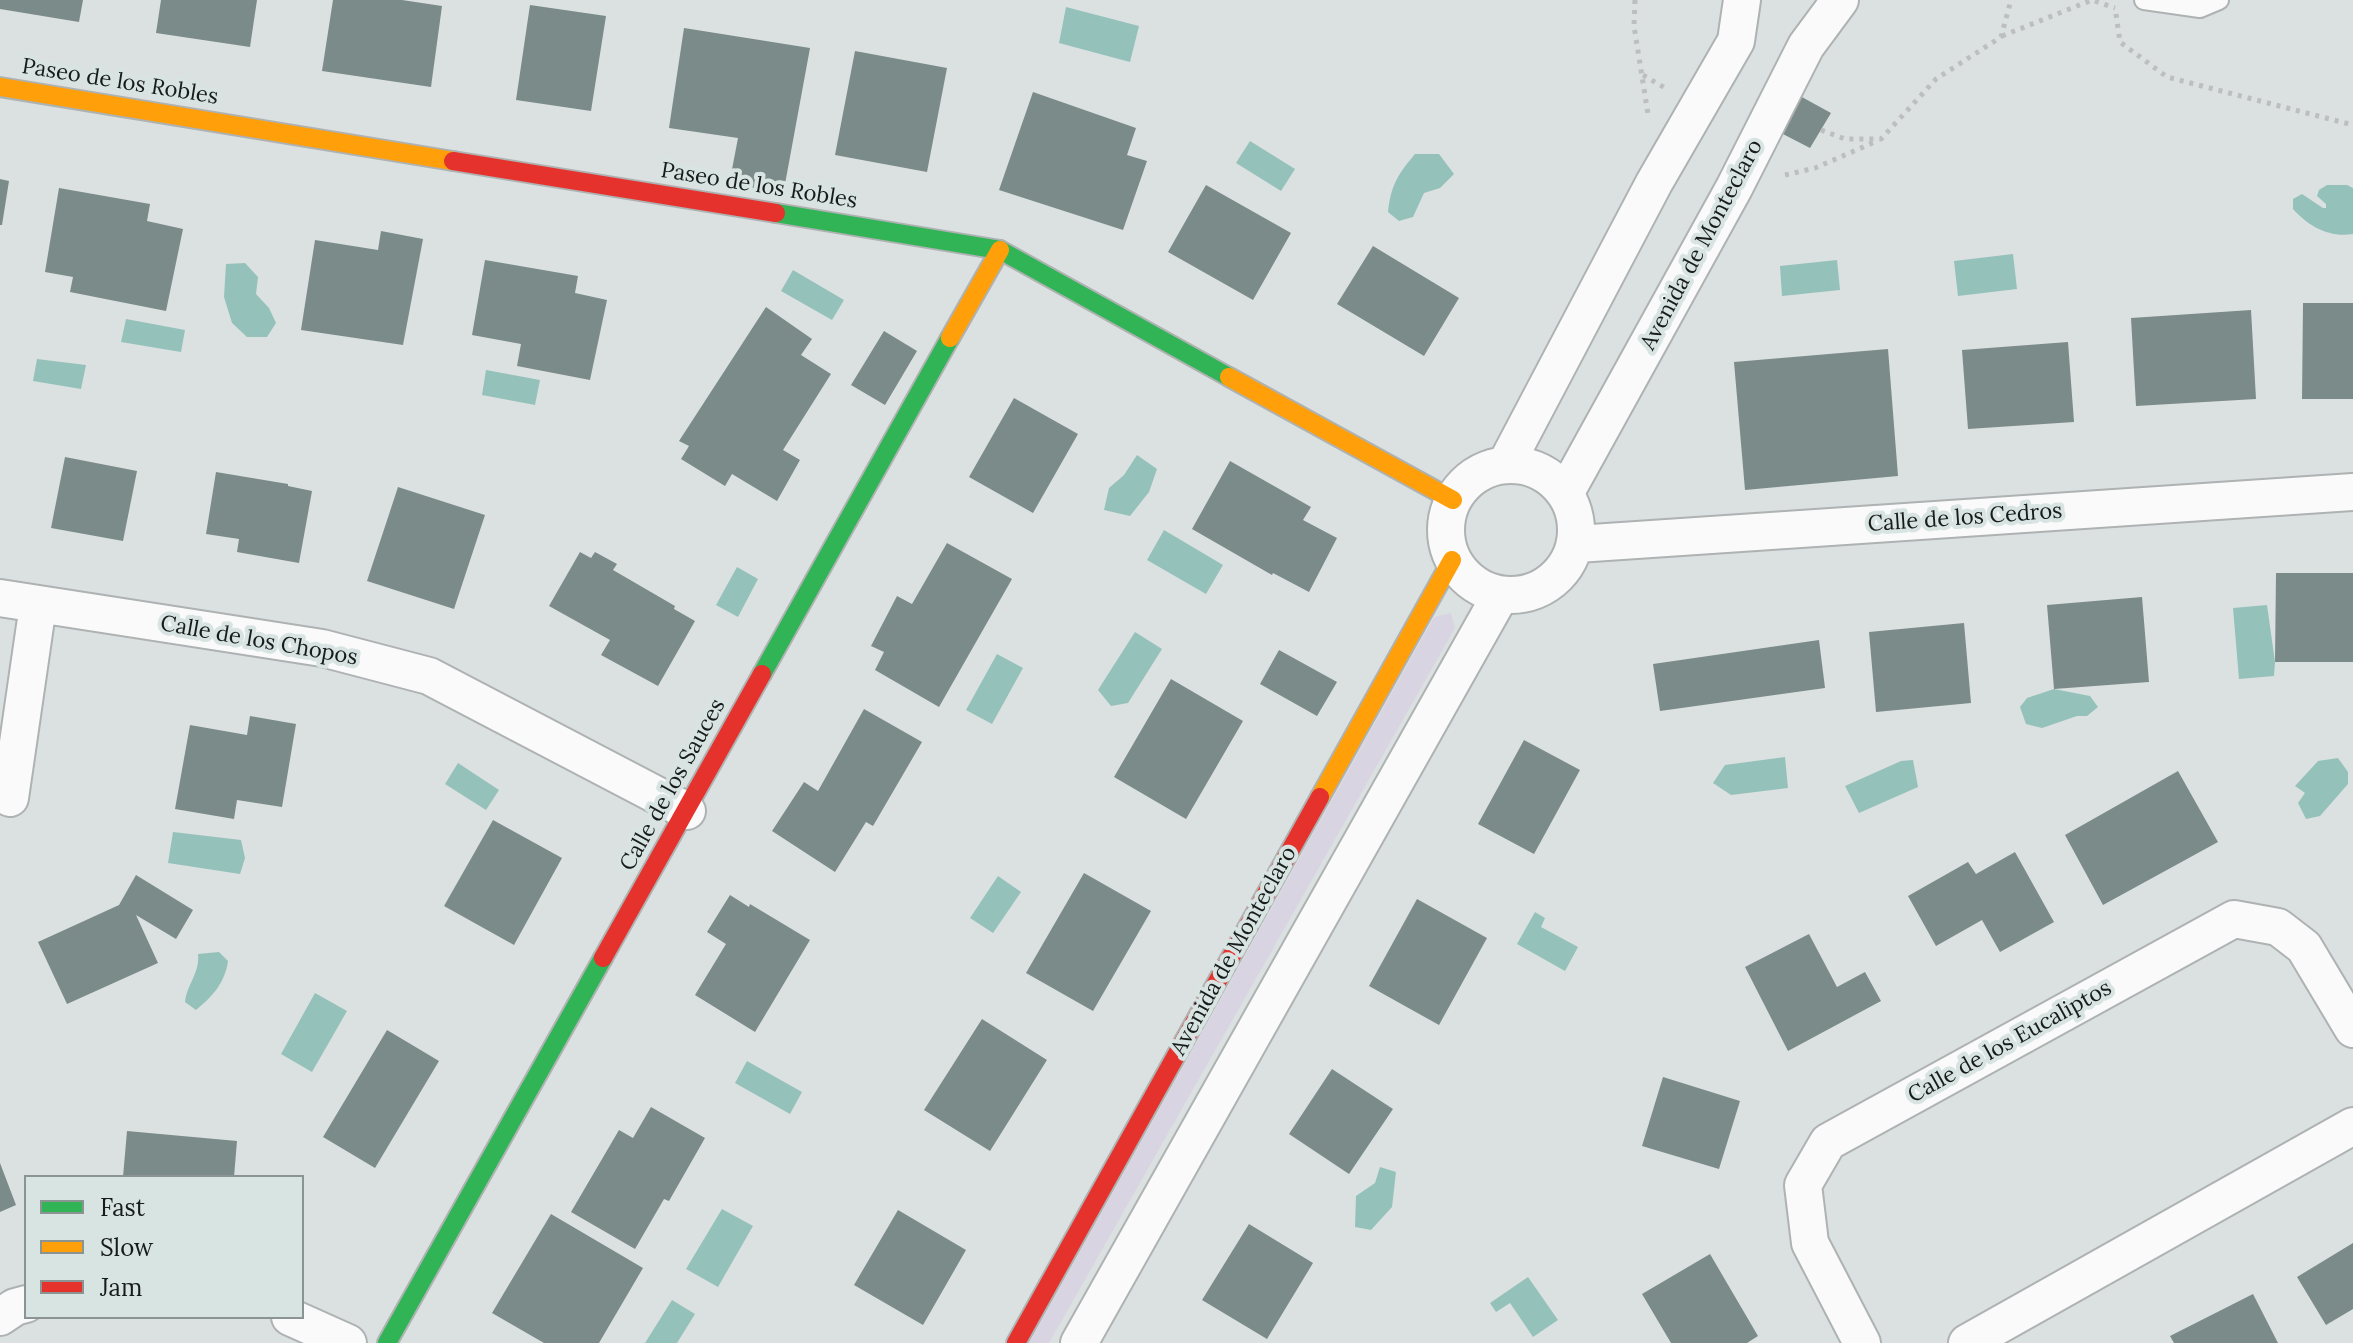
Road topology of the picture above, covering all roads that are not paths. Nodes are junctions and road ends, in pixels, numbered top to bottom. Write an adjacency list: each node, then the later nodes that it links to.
1 (1742, 0): 7 (street)
2 (1840, 0): 8 (street, Avenida de Monteclaro)
3 (2144, 0): 4 (lane)
4 (2219, 0)
5 (0, 87): 6 (street, Paseo de los Robles)
6 (1000, 250): 10 (street, Paseo de los Robles); 17 (street, Calle de los Sauces)
7 (1506, 464): 8 (street); 10 (street)
8 (1566, 492): 11 (street)
9 (2353, 492): 11 (street, Calle de los Cedros)
10 (1453, 500): 12 (street)
11 (1577, 544): 13 (street)
12 (1452, 560): 13 (street); 25 (street, Avenida de Monteclaro)
13 (1500, 596): 26 (street)
14 (0, 598): 15 (street, Calle de los Chopos)
15 (38, 605): 16 (street); 17 (street, Calle de los Chopos)
16 (10, 798)
17 (687, 811): 24 (street, Calle de los Sauces)
18 (2353, 1029): 27 (street, Calle de los Eucaliptos)
19 (2353, 1126): 28 (street)
20 (24, 1305): 21 (street)
21 (0, 1317)
22 (294, 1319): 23 (street)
23 (348, 1343)
24 (387, 1343)
25 (1016, 1343)
26 (1079, 1343)
27 (1862, 1343)
28 (1967, 1343)

